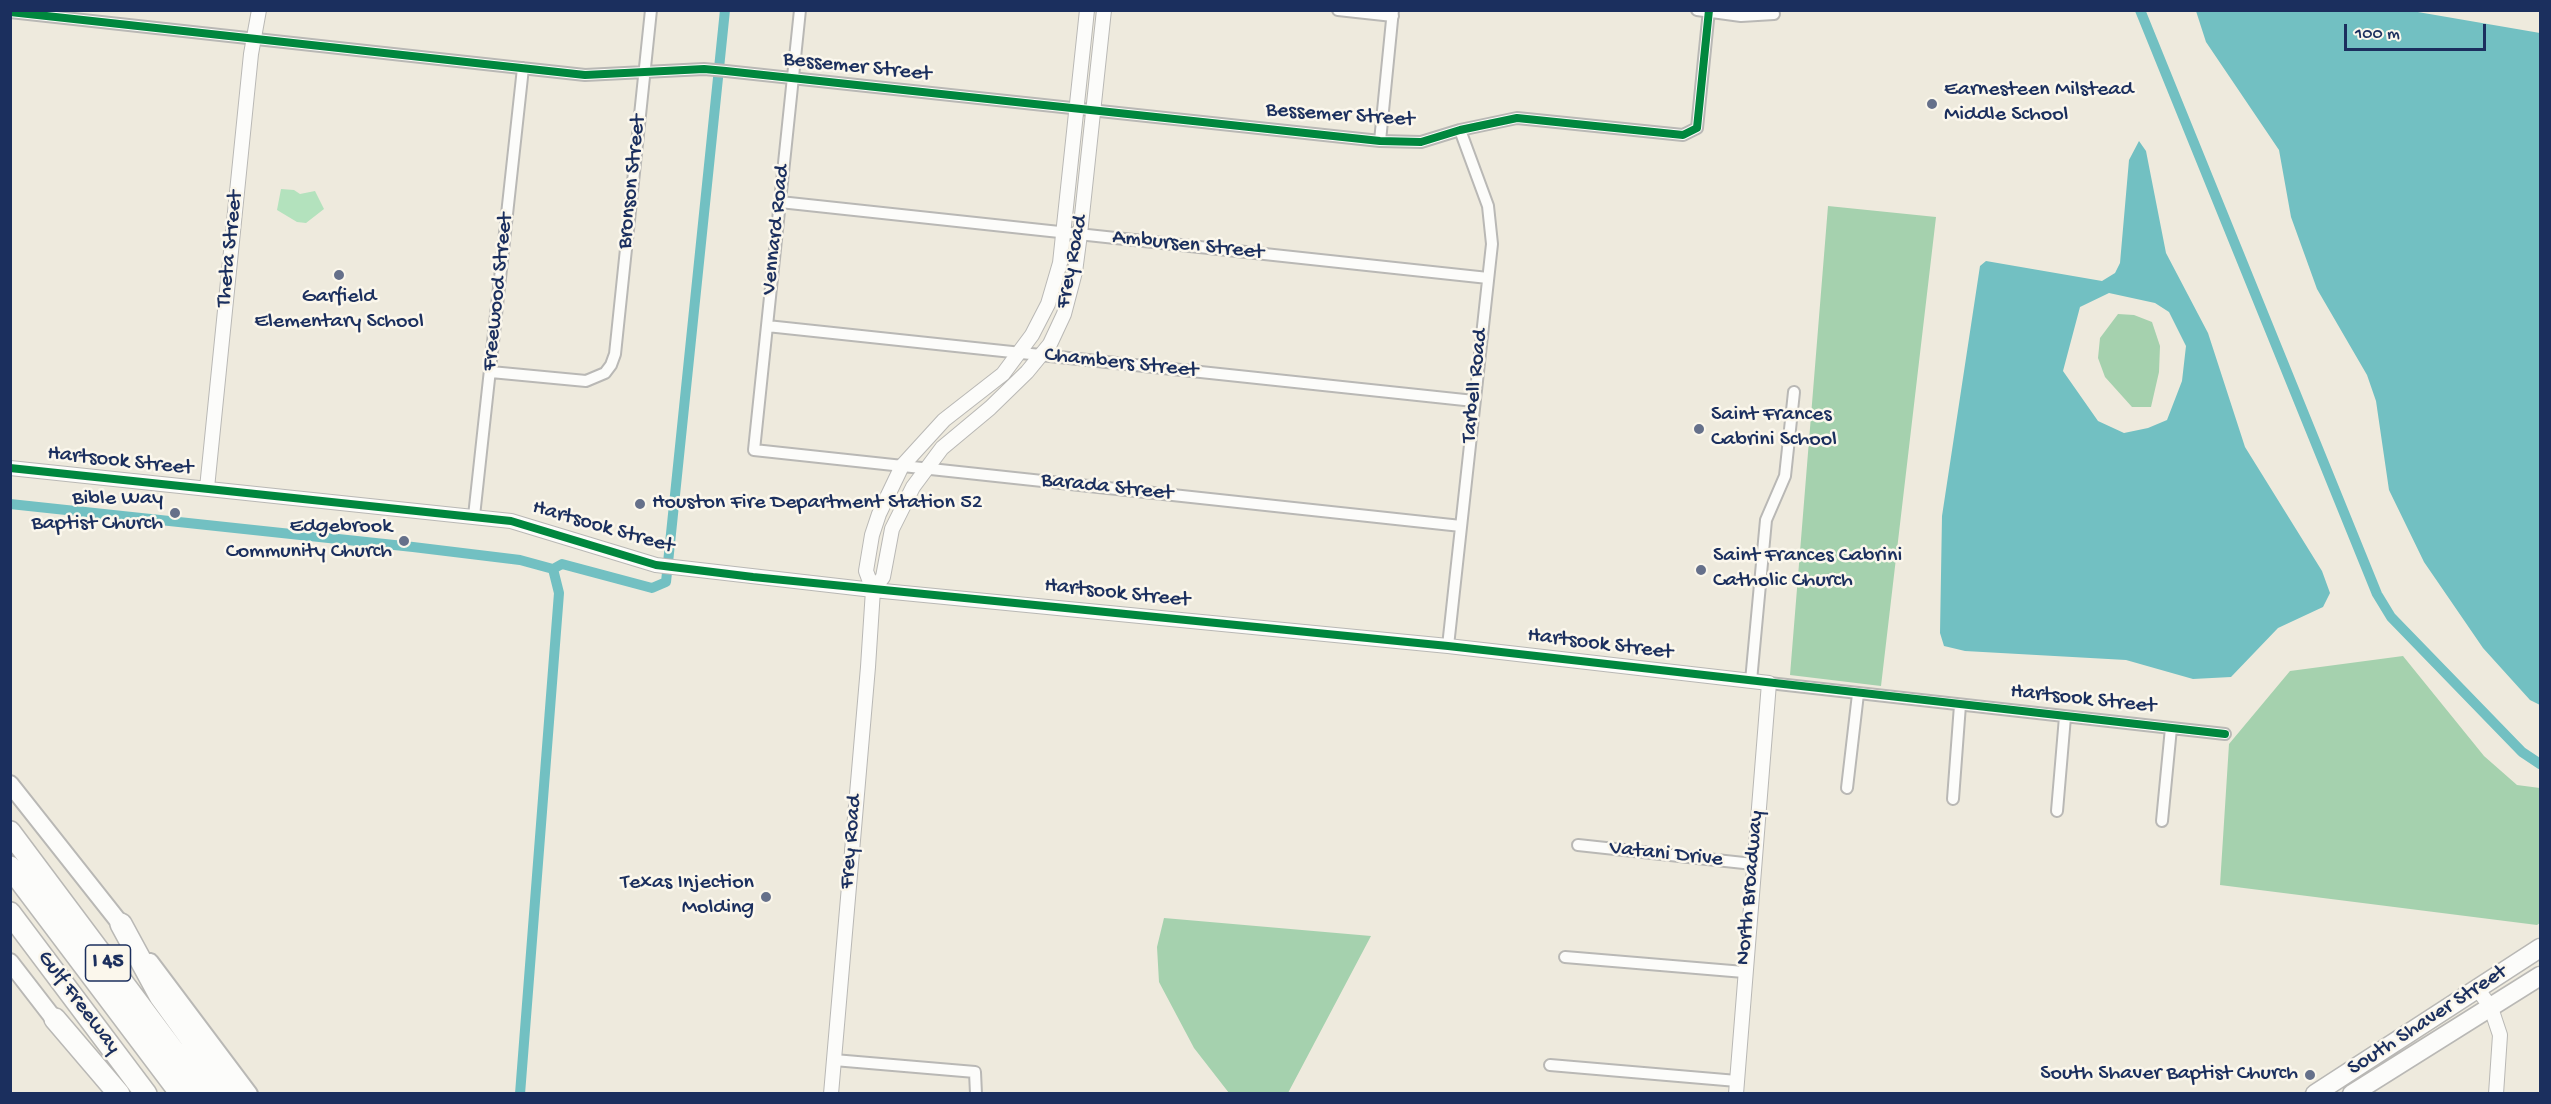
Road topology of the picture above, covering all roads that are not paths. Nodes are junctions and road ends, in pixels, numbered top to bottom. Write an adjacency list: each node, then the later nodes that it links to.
1 (259, 10): 11 (street, Theta Street)
2 (651, 10): 13 (street, Bronson Street)
3 (800, 10): 14 (street, Vennard Road)
4 (1087, 10): 15 (street, Frey Road)
5 (1104, 10): 16 (street, Frey Road)
6 (1338, 10): 9 (street)
7 (1705, 11): 10 (street); 17 (street, Bessemer Street)
8 (10, 12): 11 (street, Bessemer Street)
9 (1393, 13): 18 (street)
10 (1774, 14)
11 (255, 38): 12 (street, Bessemer Street); 33 (street, Theta Street)
12 (523, 68): 13 (street, Bessemer Street); 26 (street, Freewood Street)
13 (644, 73): 14 (street, Bessemer Street); 26 (street, Bronson Street)
14 (793, 79): 15 (street, Bessemer Street); 19 (street, Vennard Road)
15 (1077, 109): 16 (street, Bessemer Street); 20 (street, Frey Road)
16 (1094, 111): 18 (street, Bessemer Street); 21 (street, Frey Road)
17 (1460, 130): 18 (street, Bessemer Street); 22 (street, Tarbell Road)
18 (1380, 141)
19 (780, 202): 20 (street, Ambursen Street); 23 (street, Vennard Road)
20 (1063, 232): 21 (street, Ambursen Street); 24 (street, Frey Road)
21 (1080, 234): 22 (street, Ambursen Street); 25 (street, Frey Road)
22 (1488, 278): 28 (street, Tarbell Road)
23 (767, 326): 24 (street, Chambers Street); 29 (street, Vennard Road)
24 (1017, 353): 25 (street, Chambers Street); 30 (street, Frey Road)
25 (1040, 355): 28 (street, Chambers Street); 32 (street, Frey Road)
26 (491, 372): 34 (street, Freewood Street)
27 (1794, 392): 38 (street)
28 (1474, 401): 35 (street, Tarbell Road)
29 (754, 450): 30 (street, Barada Street)
30 (902, 466): 32 (street, Barada Street); 36 (street, Frey Road)
31 (10, 468): 33 (street, Hartsook Street)
32 (926, 469): 35 (street, Barada Street); 36 (street, Frey Road)
33 (207, 488): 34 (street, Hartsook Street)
34 (474, 516): 36 (street, Hartsook Street)
35 (1461, 526): 37 (street, Tarbell Road)
36 (873, 590): 37 (street, Hartsook Street); 64 (street, Frey Road)
37 (1448, 646): 38 (street, Hartsook Street)
38 (1751, 681): 39 (street, Hartsook Street)
39 (1769, 683): 40 (street, Hartsook Street); 52 (street, North Broadway)
40 (1858, 694): 41 (street, Hartsook Street); 46 (street)
41 (1960, 705): 42 (street, Hartsook Street); 47 (street)
42 (2066, 717): 43 (street, Hartsook Street); 48 (street)
43 (2171, 728): 44 (street, Hartsook Street); 49 (street)
44 (2224, 734)
45 (10, 784): 55 (main road)
46 (1847, 788)
47 (1953, 799)
48 (2057, 811)
49 (2162, 821)
50 (10, 832): 71 (highway, I 45)
51 (1578, 846): 52 (street, Vatani Drive)
52 (1753, 864): 59 (street, North Broadway)
53 (10, 867): 70 (highway, Gulf Freeway / I 45)
54 (10, 913): 69 (highway, Gulf Freeway / I 45)
55 (121, 924): 72 (highway); 73 (main road)
56 (2541, 948): 61 (main road, South Shaver Street)
57 (1565, 957): 59 (street)
58 (10, 962): 63 (main road)
59 (1744, 972): 66 (street, North Broadway)
60 (2541, 976): 62 (main road, South Shaver Street)
61 (2477, 988): 62 (street); 76 (main road, South Shaver Street)
62 (2490, 1008): 77 (main road, South Shaver Street); 78 (street)
63 (55, 1019): 67 (main road); 68 (highway)
64 (834, 1060): 74 (street, Frey Road); 75 (street)
65 (1550, 1065): 66 (street)
66 (1736, 1087)
67 (105, 1094)
68 (119, 1094)
69 (146, 1094)
70 (181, 1094)
71 (206, 1094)
72 (231, 1094)
73 (249, 1094)
74 (831, 1094)
75 (976, 1094)
76 (2315, 1094)
77 (2352, 1094)
78 (2496, 1094)

